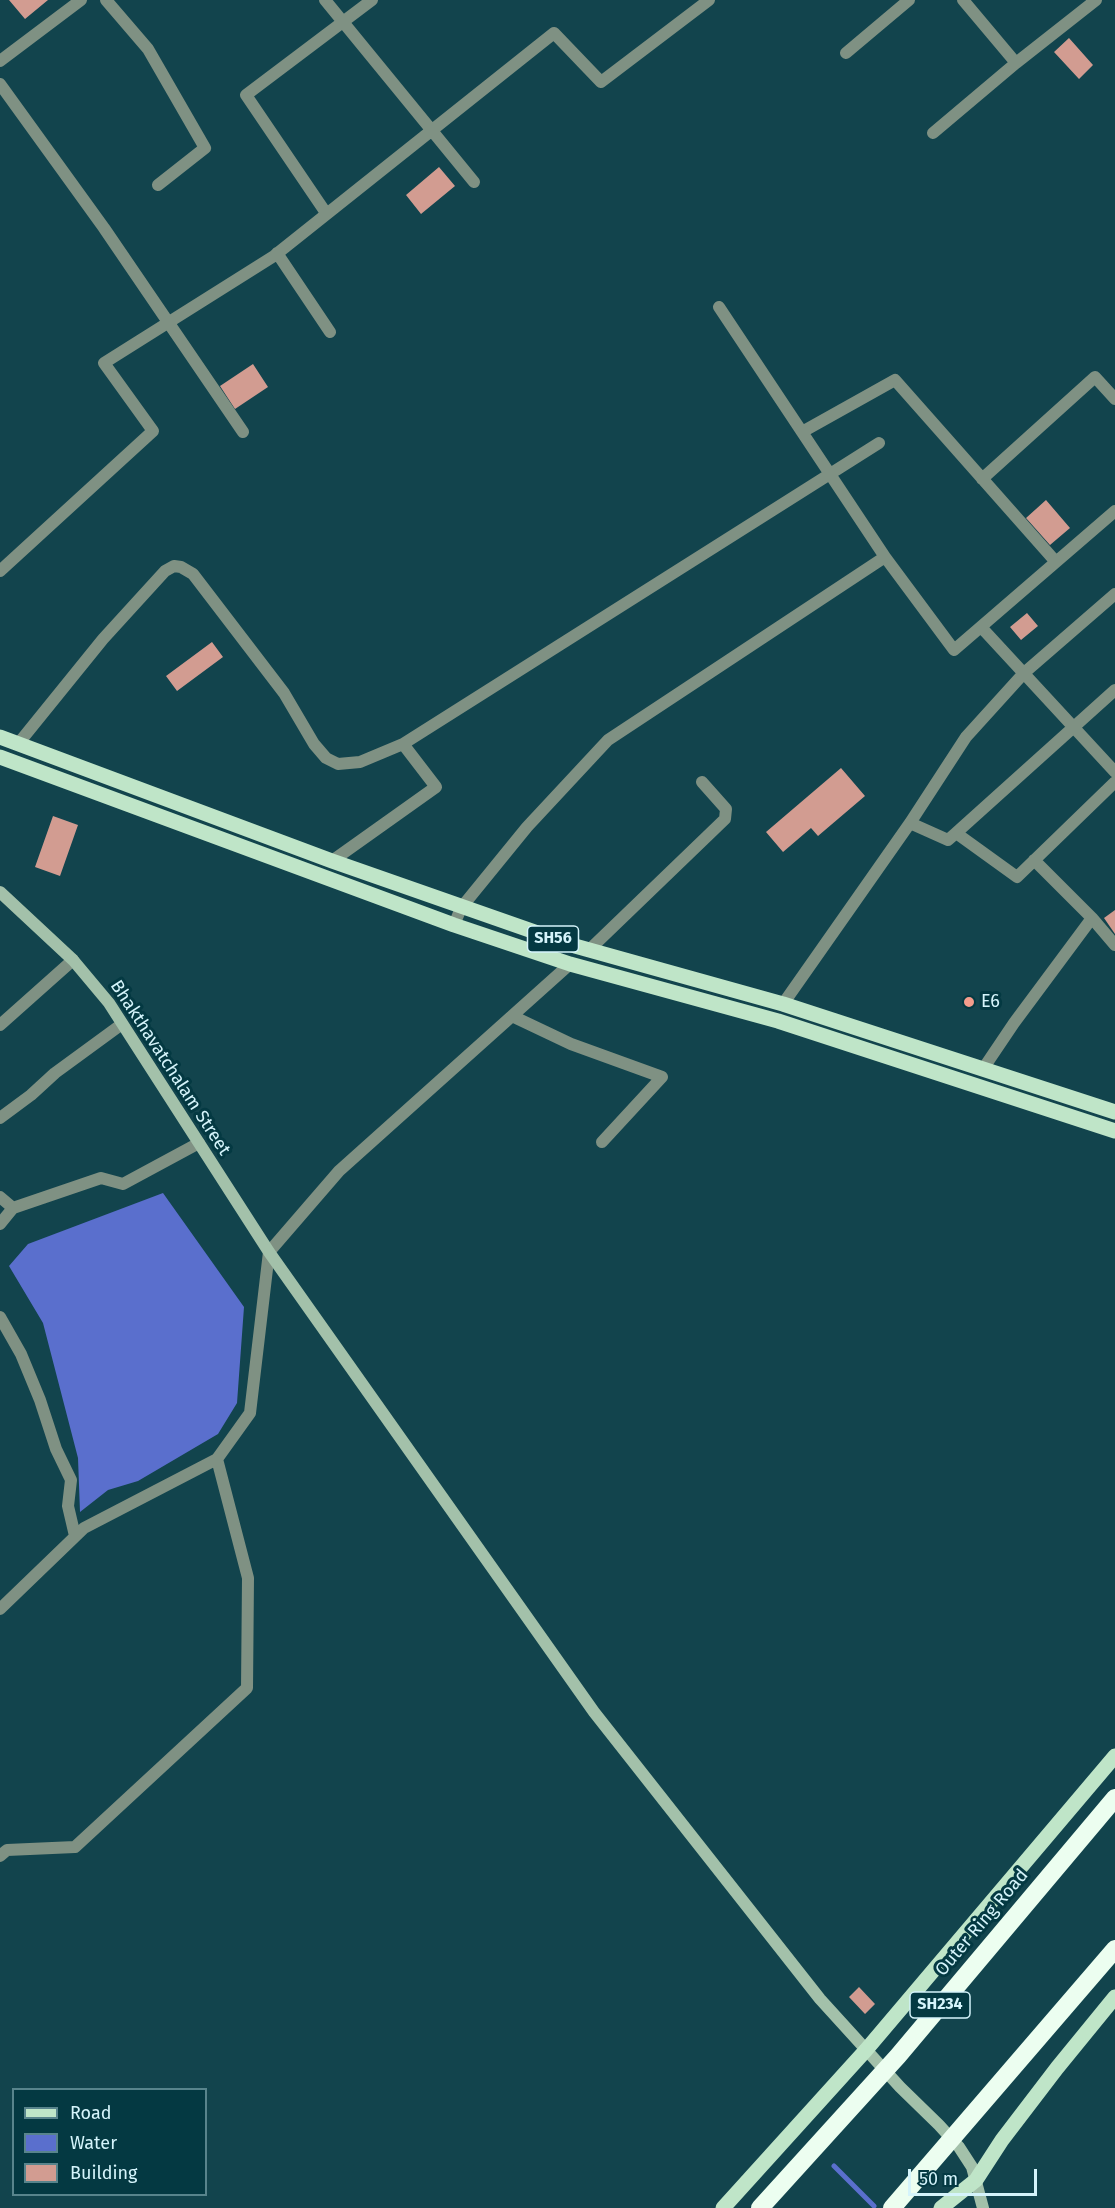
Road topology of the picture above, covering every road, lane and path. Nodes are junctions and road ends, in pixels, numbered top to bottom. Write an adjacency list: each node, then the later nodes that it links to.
1 (81, 0): 11 (street)
2 (106, 0): 17 (street)
3 (325, 0): 9 (street)
4 (372, 0): 9 (street)
5 (709, 0): 14 (street)
6 (909, 0): 10 (street)
7 (963, 0): 12 (street)
8 (1096, 0): 12 (street)
9 (342, 22): 14 (street); 18 (street)
10 (846, 53)
11 (0, 61)
12 (1016, 63): 15 (street)
13 (0, 84): 21 (street)
14 (431, 130): 16 (street); 18 (street)
15 (933, 133)
16 (474, 182)
17 (158, 185)
18 (326, 213): 19 (street)
19 (277, 253): 21 (street); 22 (street)
20 (719, 307): 25 (street)
21 (169, 322): 24 (street); 32 (street)
22 (330, 332)
23 (1115, 399): 28 (street)
24 (243, 432)
25 (802, 432): 27 (street); 28 (street)
26 (879, 443): 27 (street)
27 (829, 474): 30 (street); 40 (street)
28 (982, 479): 31 (street)
29 (1115, 512): 31 (street)
30 (885, 556): 34 (street); 50 (street)
31 (1056, 562): 34 (street)
32 (0, 571)
33 (1115, 594): 35 (street)
34 (981, 627): 35 (street)
35 (1024, 673): 37 (street); 45 (street)
36 (1115, 690): 37 (street)
37 (1073, 726): 42 (street); 46 (street)
38 (0, 737): 39 (main road, SH56)
39 (18, 744): 40 (street); 48 (main road, SH56)
40 (403, 744): 48 (street)
41 (0, 757): 52 (main road, SH56)
42 (1115, 772)
43 (702, 782): 54 (street)
44 (1115, 782): 47 (street)
45 (910, 823): 46 (street); 57 (street)
46 (956, 833): 47 (street)
47 (1034, 860): 51 (street)
48 (332, 861): 50 (main road, SH56)
49 (0, 891): 55 (street, Bhakthavatchalam Street)
50 (462, 908): 52 (street); 54 (main road, SH56)
51 (1092, 918): 53 (street); 61 (street)
52 (454, 925): 56 (main road, SH56)
53 (1115, 945)
54 (589, 950): 57 (main road, SH56)
55 (73, 960): 59 (street, Bhakthavatchalam Street); 60 (street)
56 (570, 964): 58 (street); 64 (main road, SH56)
57 (783, 1004): 61 (main road, SH56)
58 (512, 1016): 65 (street); 70 (street)
59 (122, 1024): 63 (street); 66 (street, Bhakthavatchalam Street)
60 (0, 1025)
61 (983, 1069): 62 (main road, SH56)
62 (1115, 1112)
63 (0, 1118)
64 (1115, 1131)
65 (602, 1142)
66 (198, 1143): 68 (street); 70 (street, Bhakthavatchalam Street)
67 (0, 1197): 68 (street)
68 (13, 1208): 69 (street)
69 (0, 1224)
70 (269, 1252): 72 (street); 80 (street, Bhakthavatchalam Street)
71 (0, 1317): 73 (street)
72 (217, 1459): 73 (street); 77 (street)
73 (75, 1536): 74 (street)
74 (0, 1609)
75 (1115, 1756): 80 (main road)
76 (1115, 1798): 83 (highway, Outer Ring Road / SH234, bridge)
77 (0, 1856)
78 (1115, 1949): 84 (highway, bridge)
79 (1115, 1997): 81 (main road)
80 (866, 2050): 81 (street, Bhakthavatchalam Street); 82 (main road)
81 (976, 2180): 85 (main road); 86 (street, Bhakthavatchalam Street)
82 (723, 2208)
83 (760, 2208)
84 (892, 2208)
85 (941, 2208)
86 (982, 2208)

